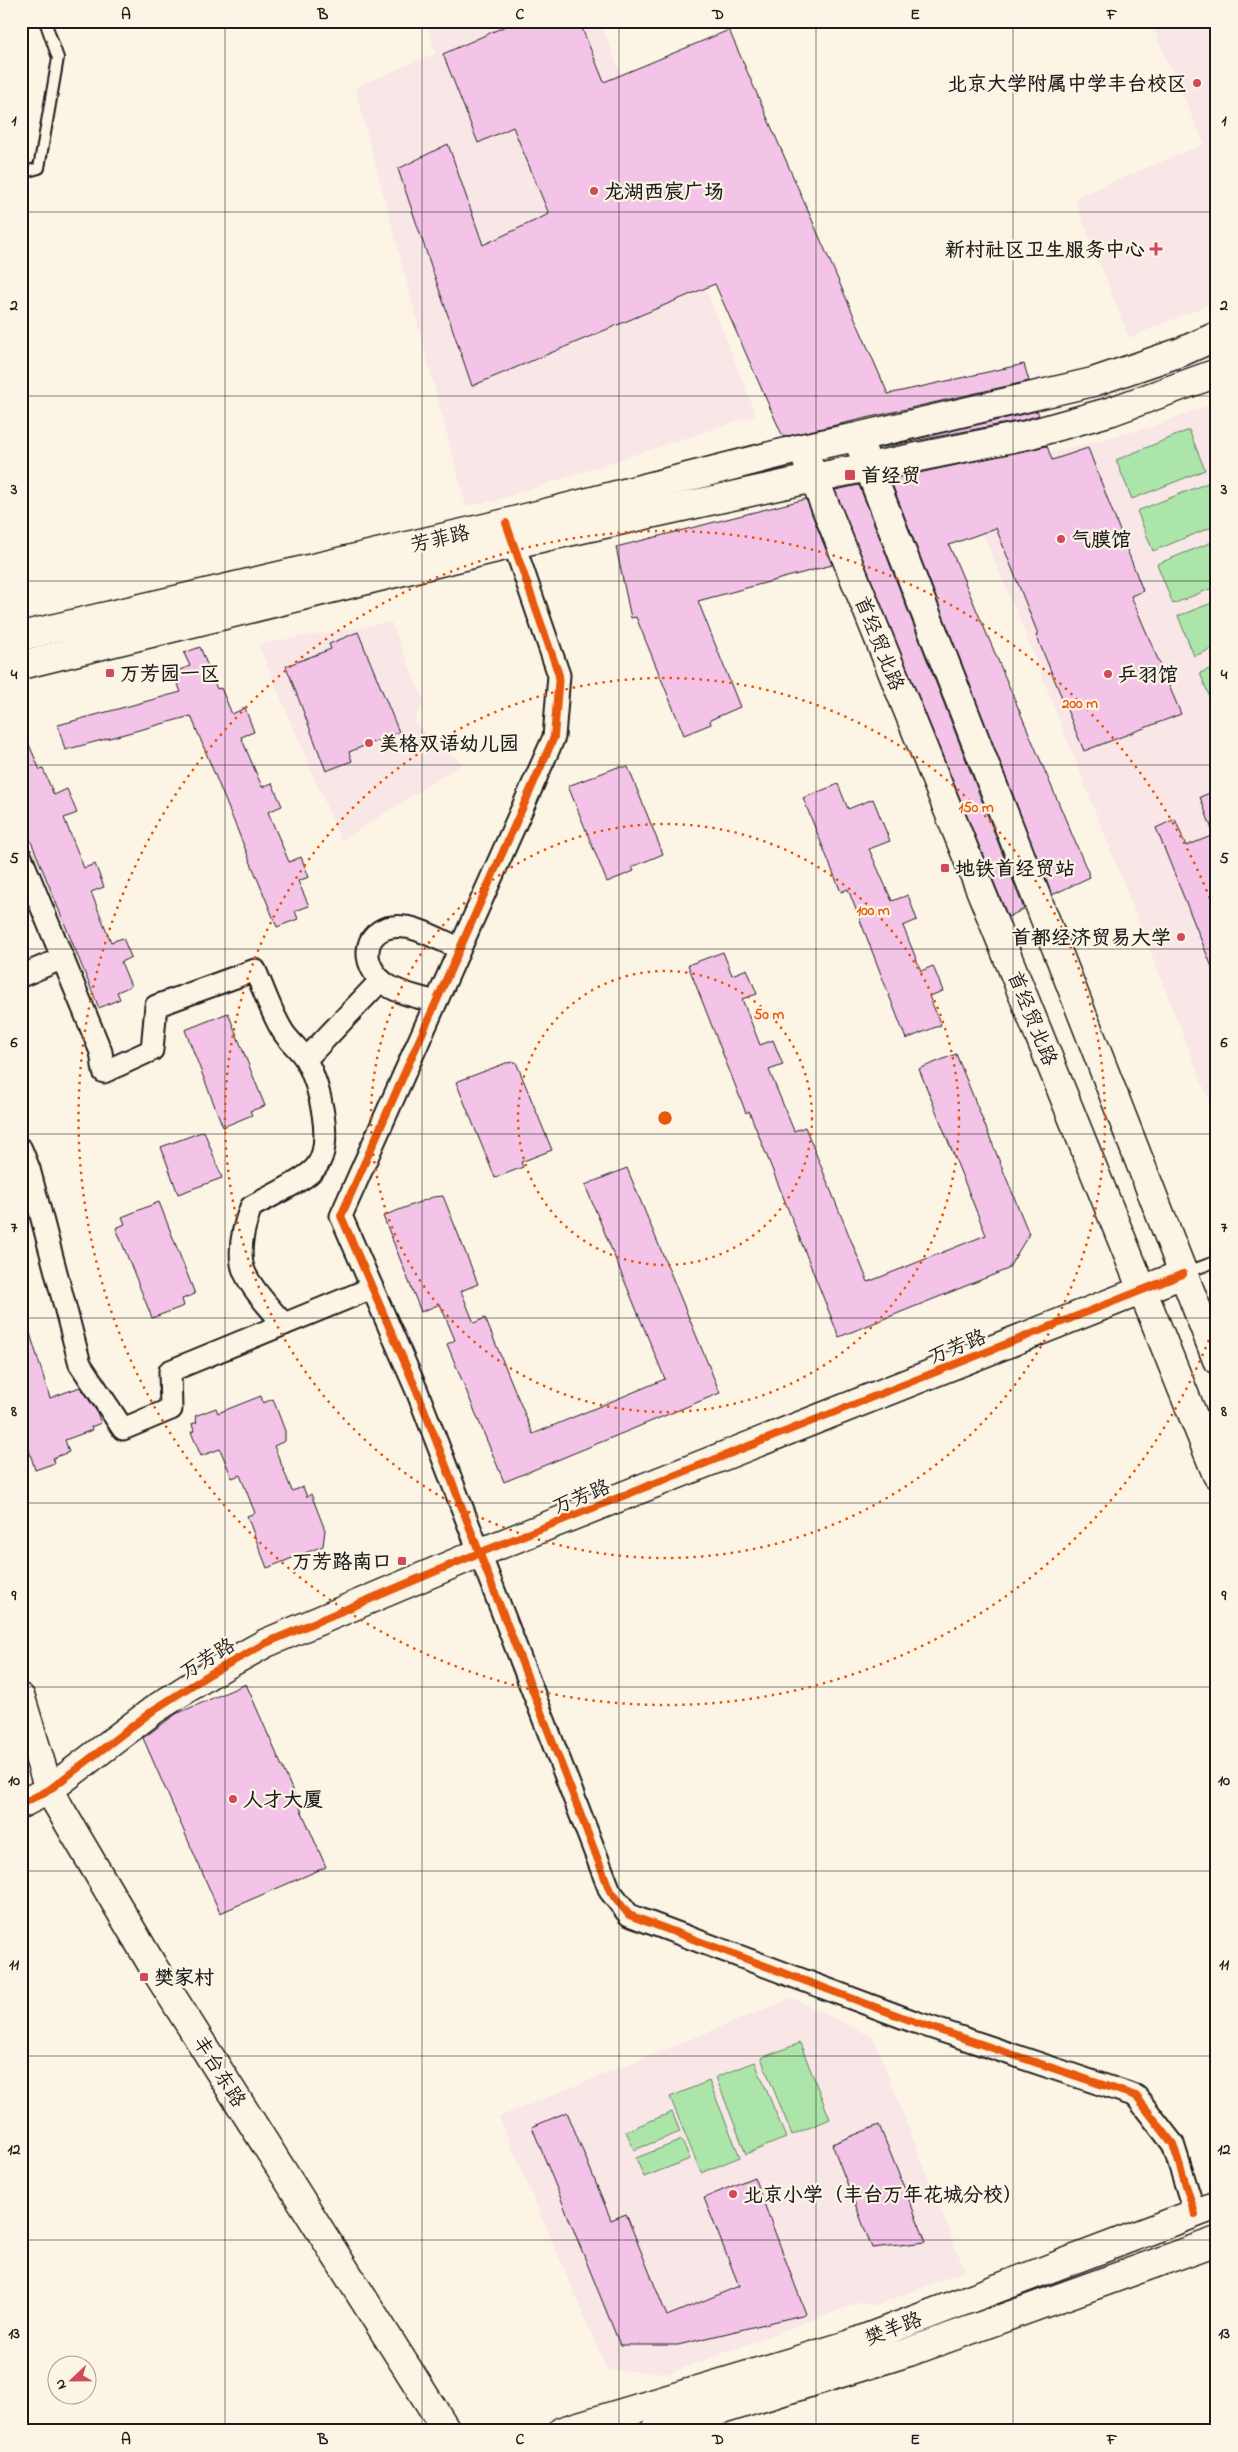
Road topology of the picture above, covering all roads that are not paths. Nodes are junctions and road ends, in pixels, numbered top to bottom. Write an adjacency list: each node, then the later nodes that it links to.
1 (45, 21): 2 (lane)
2 (21, 173)
3 (1217, 336): 5 (street, 芳菲路)
4 (1217, 373): 6 (street, 芳菲路)
5 (1024, 399): 6 (street); 7 (street, 芳菲路)
6 (1035, 432): 9 (street, 芳菲路)
7 (857, 437): 8 (street, 芳菲路); 9 (street)
8 (802, 448): 10 (street, 首经贸北路); 11 (street, 芳菲路)
9 (868, 468): 10 (street, 芳菲路); 23 (street)
10 (814, 478): 11 (street, 芳菲路); 25 (street, 首经贸北路)
11 (510, 533): 12 (street, 芳菲路); 13 (street, 芳菲路); 15 (street)
12 (21, 636)
13 (21, 665)
14 (21, 856): 16 (street)
15 (459, 948): 18 (street); 19 (street)
16 (63, 958): 17 (street); 20 (street)
17 (21, 976)
18 (381, 980): 19 (street); 20 (street)
19 (435, 1002): 24 (street)
20 (306, 1059): 26 (street)
21 (21, 1149): 26 (street)
22 (1217, 1261): 23 (lane)
23 (1182, 1274): 25 (street, 万芳路); 27 (street)
24 (372, 1288): 26 (street); 29 (street)
25 (1144, 1290): 28 (street, 首经贸北路); 29 (street, 万芳路)
26 (284, 1324)
27 (1217, 1360)
28 (1217, 1475)
29 (479, 1553): 31 (street, 万芳路); 33 (street)
30 (21, 1698): 31 (street, 丰台东路)
31 (49, 1790): 32 (street, 万芳路); 35 (street, 丰台东路)
32 (21, 1804)
33 (1206, 2210): 36 (street, 樊羊路)
34 (1217, 2241): 37 (street, 樊羊路)
35 (447, 2431)
36 (562, 2431)
37 (654, 2431)

